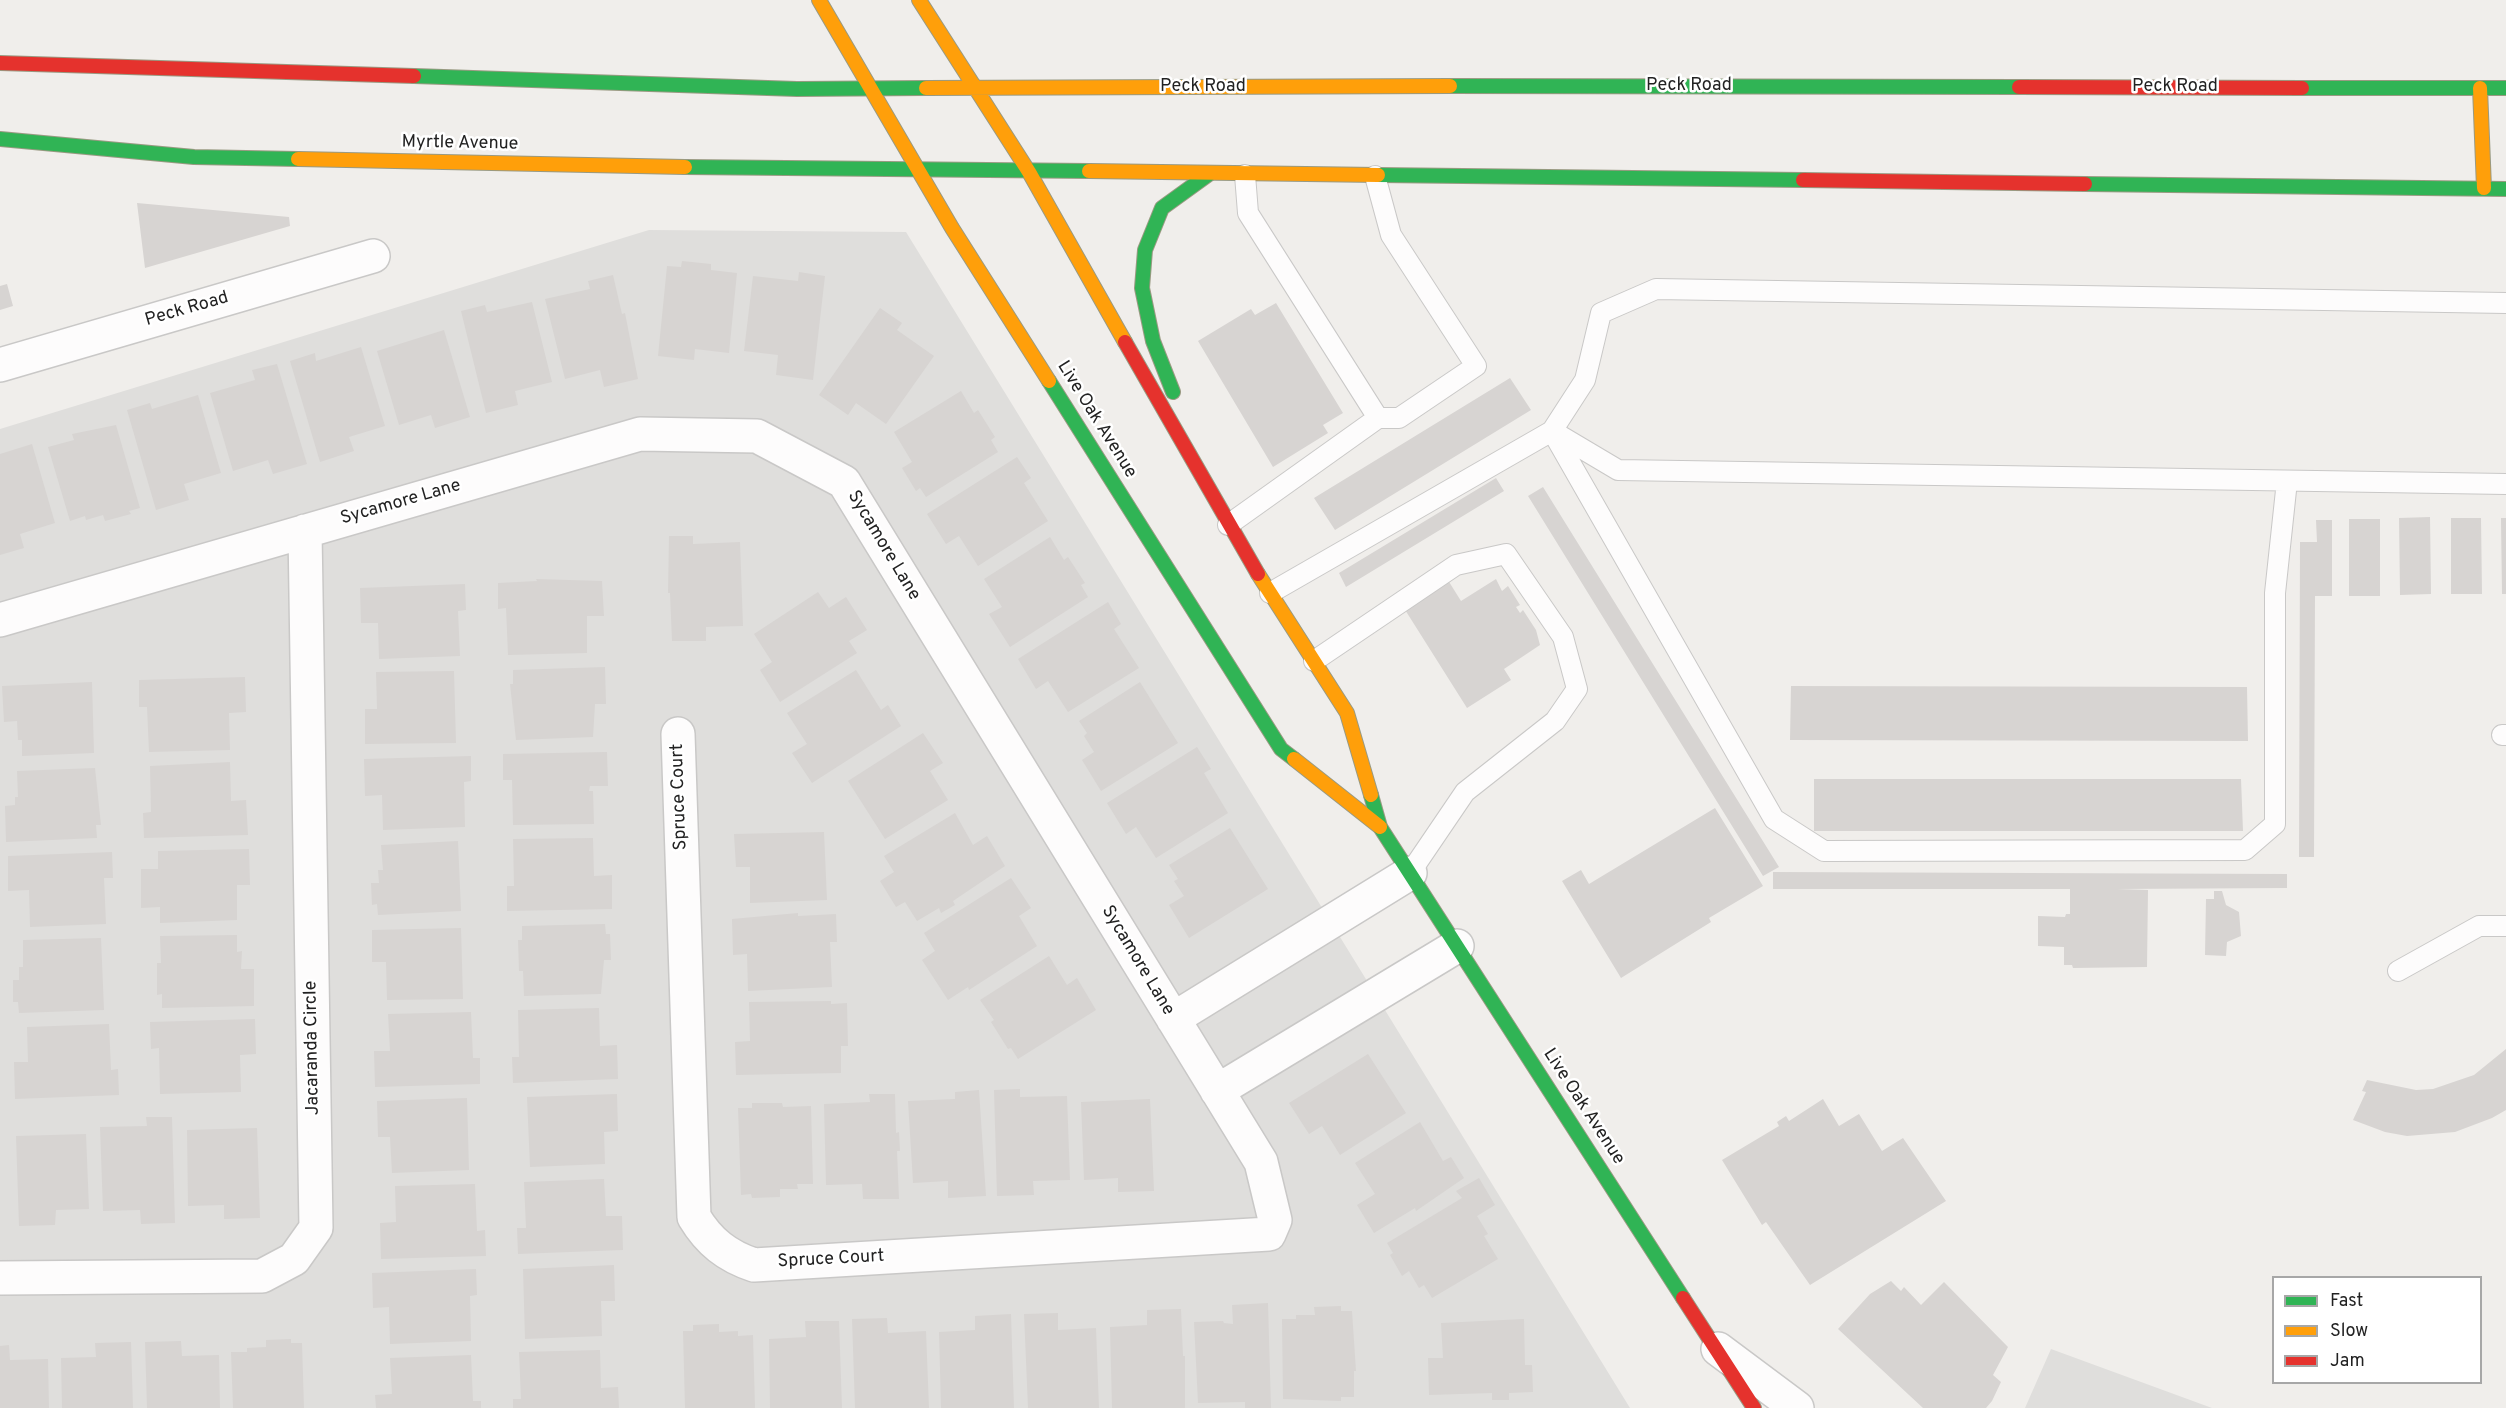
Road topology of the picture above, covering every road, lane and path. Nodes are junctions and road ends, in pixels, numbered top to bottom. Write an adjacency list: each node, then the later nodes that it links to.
1 (819, 0): 4 (main road, Live Oak Avenue)
2 (919, 0): 7 (main road, Live Oak Avenue)
3 (0, 63): 4 (main road)
4 (871, 88): 7 (main road, Peck Road); 9 (main road, Live Oak Avenue)
5 (2480, 88): 6 (main road, Peck Road); 7 (main road, Peck Road); 14 (main road)
6 (2506, 88)
7 (977, 89): 10 (main road, Live Oak Avenue)
8 (0, 139): 9 (main road, Myrtle Avenue)
9 (920, 169): 10 (main road); 30 (main road, Live Oak Avenue)
10 (1029, 172): 11 (main road); 23 (main road, Live Oak Avenue)
11 (1209, 174): 12 (main road); 23 (main road)
12 (1245, 175): 13 (main road); 19 (lane)
13 (1375, 176): 14 (main road); 19 (lane)
14 (2484, 188): 15 (main road)
15 (2506, 189)
16 (373, 256): 18 (street, Peck Road)
17 (2506, 303): 20 (lane)
18 (0, 365)
19 (1378, 418): 24 (lane)
20 (1552, 431): 21 (lane); 21 (lane); 26 (lane)
21 (2287, 481): 22 (lane)
22 (2506, 484)
23 (1212, 495): 24 (main road, Live Oak Avenue)
24 (1228, 525): 26 (main road, Live Oak Avenue)
25 (305, 531): 27 (street, Sycamore Lane); 35 (street, Sycamore Lane); 38 (street, Jacaranda Circle)
26 (1270, 593): 28 (main road, Live Oak Avenue)
27 (0, 620)
28 (1314, 661): 30 (main road, Live Oak Avenue); 31 (lane)
29 (678, 734): 37 (street, Spruce Court)
30 (1380, 827): 31 (main road, Live Oak Avenue)
31 (1410, 873): 33 (main road, Live Oak Avenue); 35 (street)
32 (2506, 926): 34 (lane)
33 (1456, 946): 37 (street); 39 (main road, Live Oak Avenue)
34 (2398, 971)
35 (1173, 1020): 36 (street, Sycamore Lane)
36 (1195, 1056): 37 (street, Spruce Court)
37 (1217, 1091)
38 (0, 1278)
39 (1718, 1350): 40 (main road, Live Oak Avenue); 41 (street)
40 (1754, 1408)
41 (1797, 1408)

